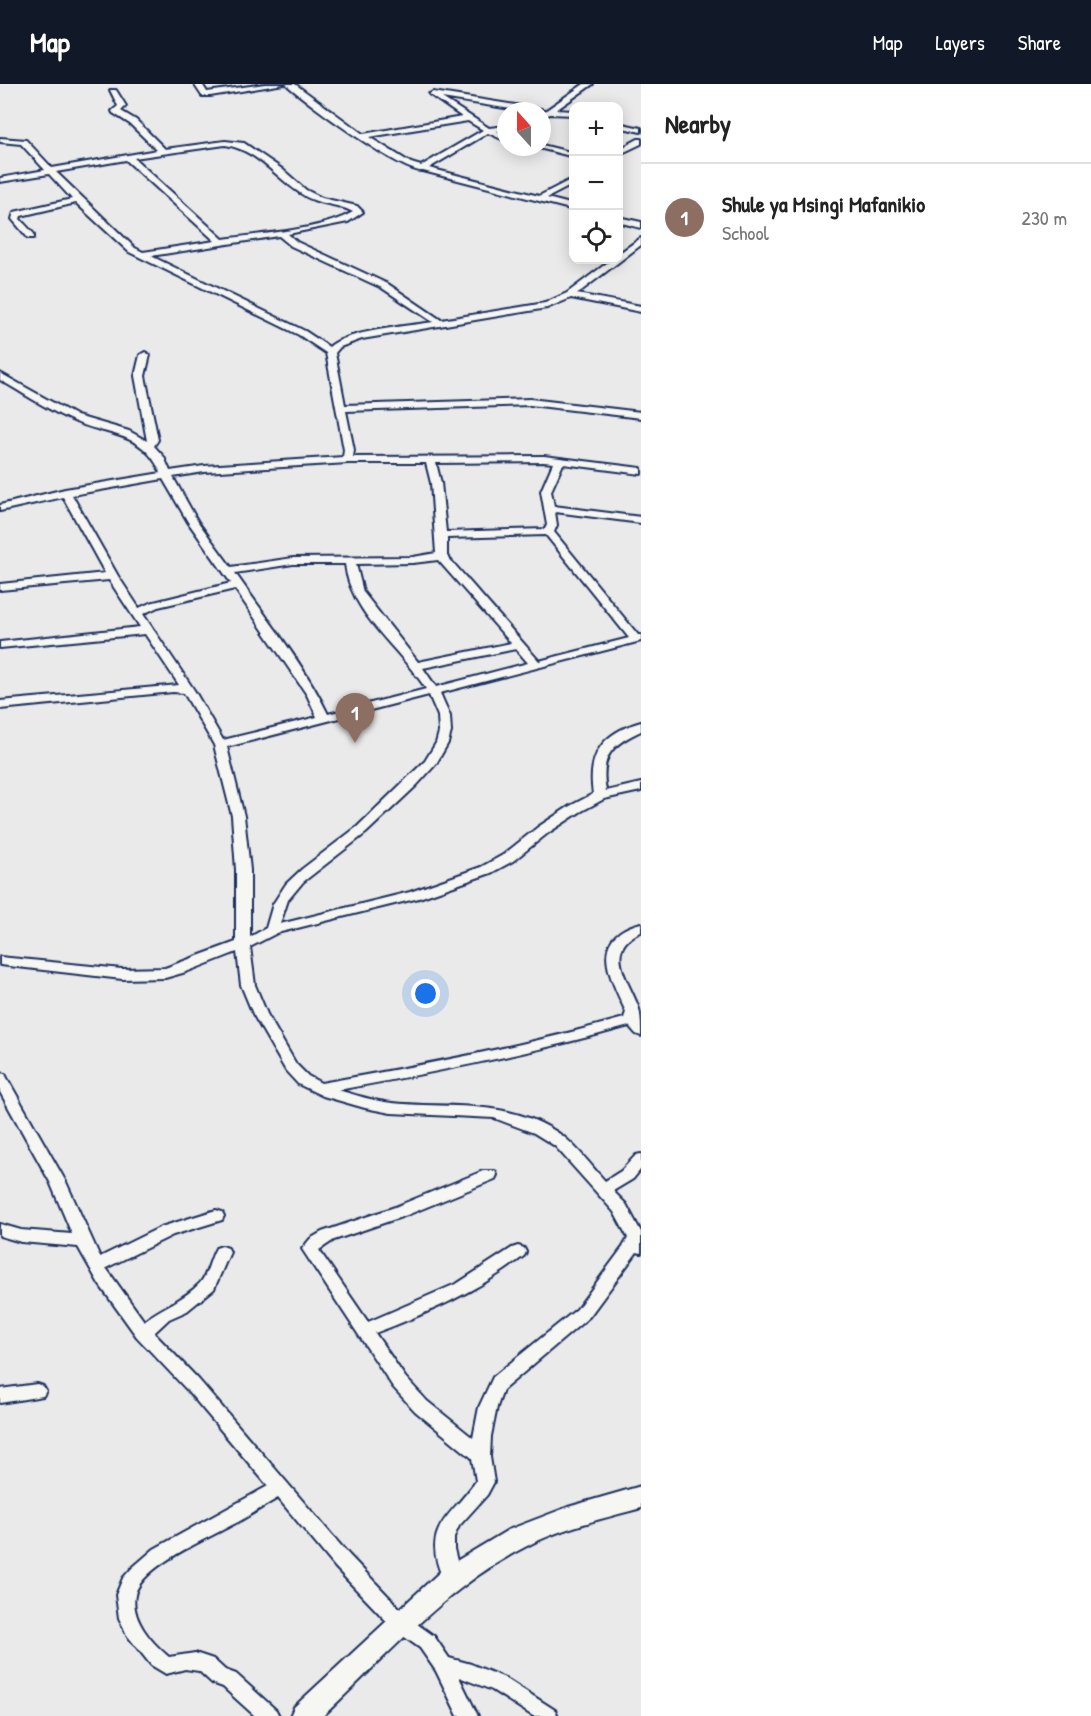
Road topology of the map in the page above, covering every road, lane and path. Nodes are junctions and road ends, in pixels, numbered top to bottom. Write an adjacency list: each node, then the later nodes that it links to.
1 (198, 84): 2 (street)
2 (280, 84)
3 (290, 84): 16 (street)
4 (590, 84): 7 (street)
5 (113, 92): 21 (street)
6 (497, 105): 10 (street)
7 (551, 108)
8 (551, 113): 9 (street)
9 (569, 113)
10 (470, 118): 13 (street); 16 (street)
11 (623, 126): 14 (street)
12 (497, 129): 13 (street)
13 (488, 130): 15 (street); 24 (street)
14 (641, 130)
15 (497, 134)
16 (363, 136): 24 (street)
17 (0, 140): 25 (street)
18 (641, 141): 20 (street)
19 (551, 150): 22 (street)
20 (623, 150)
21 (160, 152): 23 (street); 33 (street)
22 (569, 154)
23 (129, 159): 25 (street); 35 (street)
24 (420, 170): 29 (street)
25 (53, 171): 26 (street); 28 (street)
26 (0, 180)
27 (569, 182): 29 (street)
28 (78, 200): 34 (street); 40 (street)
29 (540, 200): 30 (street)
30 (569, 207)
31 (623, 220): 32 (street)
32 (641, 225)
33 (281, 233): 35 (street); 44 (street)
34 (31, 236)
35 (220, 241): 40 (street)
36 (641, 241): 37 (street)
37 (629, 249): 38 (street); 39 (street)
38 (641, 252)
39 (623, 254)
40 (141, 255): 45 (street)
41 (610, 264): 42 (street)
42 (570, 295): 43 (street); 44 (street)
43 (641, 309)
44 (440, 324): 45 (street)
45 (330, 352): 48 (street)
46 (145, 355): 50 (street)
47 (0, 376): 50 (street)
48 (340, 408): 49 (street); 51 (street)
49 (641, 415)
50 (149, 446): 55 (street)
51 (348, 460): 52 (street); 55 (street)
52 (430, 460): 53 (street); 61 (street)
53 (560, 460): 54 (street); 58 (street)
54 (641, 471)
55 (167, 476): 56 (street); 64 (street)
56 (65, 492): 57 (street); 65 (street)
57 (0, 508)
58 (548, 508): 59 (street); 60 (street)
59 (641, 520)
60 (549, 532): 61 (street); 70 (street)
61 (442, 535): 62 (street)
62 (441, 556): 63 (street); 72 (street)
63 (350, 561): 64 (street); 73 (street)
64 (228, 571): 66 (street)
65 (112, 576): 67 (street); 68 (street)
66 (236, 585): 68 (street); 78 (street)
67 (0, 587)
68 (136, 613): 69 (street)
69 (147, 630): 71 (street); 75 (street)
70 (638, 639): 74 (street)
71 (0, 645)
72 (518, 645): 73 (street); 74 (street)
73 (414, 666): 76 (street)
74 (537, 666): 76 (street)
75 (188, 690): 77 (street); 80 (street)
76 (432, 690): 78 (street); 84 (street)
77 (0, 705)
78 (324, 718): 80 (street)
79 (641, 726): 82 (street)
80 (220, 745): 85 (street)
81 (641, 787): 82 (street)
82 (600, 796): 84 (street)
83 (641, 927): 87 (street)
84 (272, 930): 85 (street)
85 (243, 944): 86 (street); 90 (street)
86 (0, 960)
87 (636, 1018): 88 (street); 90 (street)
88 (641, 1031)
89 (0, 1078): 96 (street)
90 (320, 1088): 93 (street)
91 (641, 1159): 93 (street)
92 (489, 1175): 101 (street)
93 (604, 1189): 97 (street)
94 (216, 1216): 100 (street)
95 (0, 1230): 96 (street)
96 (83, 1240): 100 (street)
97 (639, 1242): 105 (street)
98 (222, 1252): 102 (street)
99 (518, 1252): 101 (street)
100 (97, 1265): 102 (street)
101 (364, 1330): 105 (street)
102 (143, 1332): 106 (street)
103 (37, 1390): 104 (street)
104 (0, 1396)
105 (481, 1455): 108 (street)
106 (279, 1488): 109 (street); 111 (street)
107 (641, 1497): 108 (street)
108 (452, 1577): 109 (street)
109 (403, 1625): 110 (street); 112 (street)
110 (443, 1665): 113 (street); 114 (street)
111 (269, 1716)
112 (304, 1716)
113 (468, 1716)
114 (548, 1716)

